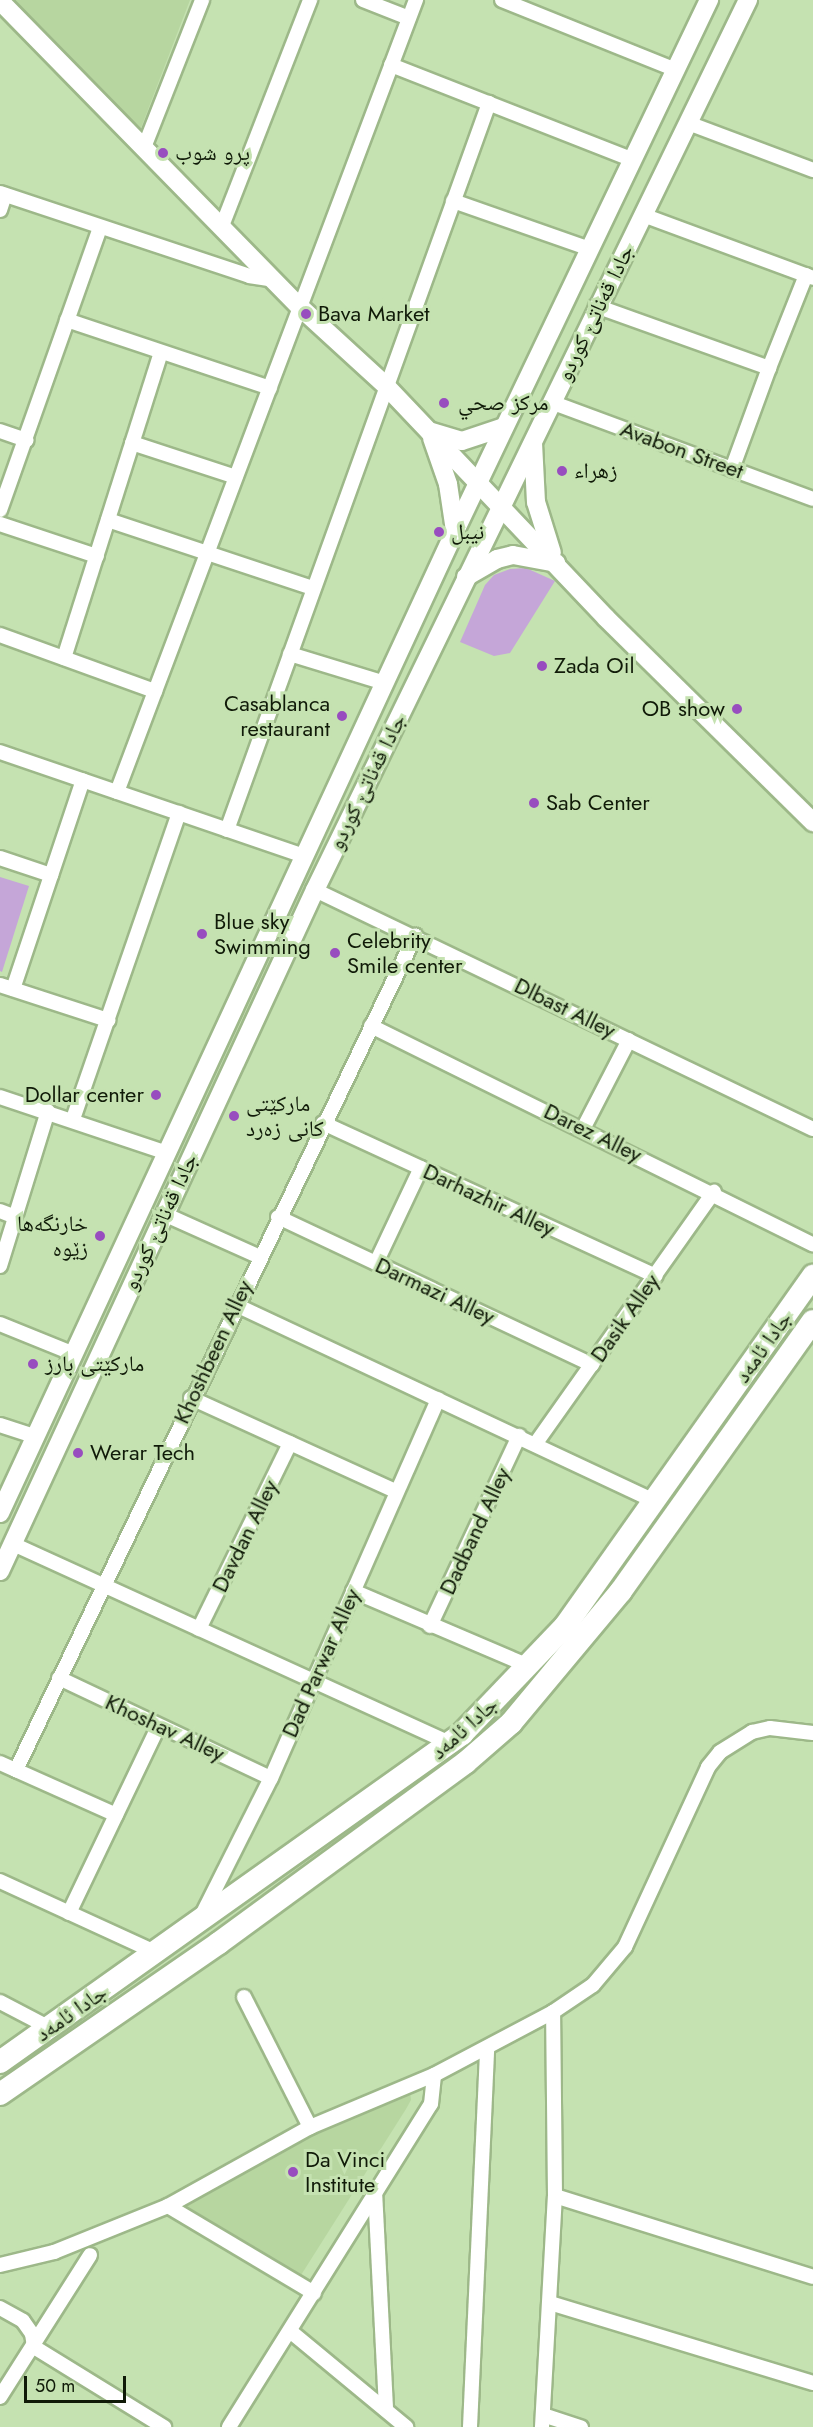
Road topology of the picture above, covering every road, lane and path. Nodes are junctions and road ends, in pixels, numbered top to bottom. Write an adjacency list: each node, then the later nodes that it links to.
1 (0, 0): 15 (street)
2 (202, 0): 15 (street)
3 (310, 0): 22 (street)
4 (363, 0): 10 (street)
5 (416, 0): 10 (street)
6 (502, 0): 9 (street)
7 (709, 0): 12 (street, جادا قەناتێ کوردو)
8 (748, 0): 14 (street, جادا قەناتێ کوردو)
9 (524, 4): 12 (street)
10 (409, 18): 11 (street)
11 (391, 65): 13 (street); 28 (street)
12 (676, 70): 16 (street, جادا قەناتێ کوردو)
13 (489, 103): 16 (street); 19 (street)
14 (688, 123): 17 (street); 21 (street, جادا قەناتێ کوردو)
15 (145, 145): 22 (street)
16 (633, 160): 24 (street, جادا قەناتێ کوردو)
17 (813, 170)
18 (3, 194): 20 (street); 23 (street)
19 (453, 201): 24 (street); 32 (street)
20 (0, 210)
21 (643, 215): 25 (street); 27 (street, جادا قەناتێ کوردو)
22 (222, 226): 26 (street)
23 (100, 228): 26 (street); 29 (street)
24 (590, 249): 35 (street, جادا قەناتێ کوردو)
25 (809, 277): 31 (street)
26 (273, 280): 28 (street)
27 (596, 306): 31 (street); 34 (street, جادا قەناتێ کوردو)
28 (301, 308): 32 (street); 33 (street)
29 (67, 320): 30 (street); 39 (street)
30 (161, 353): 33 (street); 40 (street)
31 (769, 368): 41 (street)
32 (386, 386): 37 (street); 54 (street)
33 (270, 388): 42 (street)
34 (551, 402): 38 (street, جادا قەناتێ کوردو); 41 (street, Avabon Street)
35 (504, 427): 37 (street); 43 (street, جادا قەناتێ کوردو)
36 (0, 431): 39 (street)
37 (429, 431): 43 (street); 49 (street)
38 (533, 438): 45 (street, جادا قەناتێ کوردو); 52 (street)
39 (26, 440): 46 (street)
40 (132, 443): 42 (street); 47 (street)
41 (732, 469): 44 (street, Avabon Street)
42 (236, 477): 50 (street)
43 (478, 485): 45 (street); 49 (street, جادا قەناتێ کوردو)
44 (813, 498)
45 (501, 507): 52 (street); 53 (street, جادا قەناتێ کوردو)
46 (0, 510)
47 (108, 520): 50 (street); 51 (street)
48 (0, 524): 51 (street)
49 (455, 531): 58 (street, جادا قەناتێ کوردو)
50 (207, 554): 54 (street); 59 (street)
51 (97, 556): 57 (street)
52 (556, 563): 53 (street); 64 (street)
53 (465, 578): 69 (street, جادا قەناتێ کوردو)
54 (313, 588): 56 (street)
55 (0, 635): 57 (street)
56 (290, 654): 58 (street); 65 (street)
57 (64, 658): 59 (street)
58 (385, 683): 66 (street, جادا قەناتێ کوردو)
59 (155, 691): 62 (street)
60 (0, 752): 61 (street)
61 (83, 780): 62 (street); 68 (street)
62 (117, 792): 63 (street)
63 (179, 813): 65 (street); 72 (street)
64 (813, 822)
65 (227, 830): 66 (street)
66 (304, 856): 81 (street, جادا قەناتێ کوردو)
67 (0, 858): 68 (street)
68 (51, 875): 71 (street)
69 (315, 890): 70 (street, Dlbast Alley); 85 (street, جادا قەناتێ کوردو)
70 (415, 936): 73 (street, Khoshbeen Alley); 74 (street, Dlbast Alley)
71 (7, 987): 72 (street)
72 (108, 1020): 77 (street)
73 (371, 1026): 78 (street, Khoshbeen Alley); 79 (street, Darez Alley)
74 (629, 1040): 79 (street); 80 (street, Dlbast Alley)
75 (0, 1098): 76 (street)
76 (48, 1111): 77 (street); 86 (street)
77 (73, 1119): 81 (street)
78 (323, 1123): 82 (street, Darhazhir Alley); 87 (street, Khoshbeen Alley)
79 (583, 1129): 83 (street, Darez Alley)
80 (813, 1129)
81 (166, 1153): 99 (street, جادا قەناتێ کوردو)
82 (421, 1168): 90 (street); 92 (street, Darhazhir Alley)
83 (714, 1192): 88 (street, Darez Alley); 92 (street, Dasik Alley)
84 (0, 1211): 86 (street)
85 (164, 1214): 89 (street); 113 (street, جادا قەناتێ کوردو)
86 (15, 1216): 91 (street)
87 (278, 1217): 89 (street, Khoshbeen Alley); 90 (street, Darmazi Alley)
88 (813, 1244)
89 (258, 1256): 94 (street, Khoshbeen Alley)
90 (376, 1263): 101 (street, Darmazi Alley)
91 (0, 1266)
92 (654, 1276): 101 (street, Dasik Alley)
93 (813, 1276): 97 (main road, جادا ئامەد)
94 (236, 1305): 103 (street, Khoshbeen Alley); 104 (street)
95 (813, 1321): 98 (main road, جادا ئامەد)
96 (0, 1324): 99 (street)
97 (777, 1327): 98 (main road); 100 (main road, جادا ئامەد)
98 (798, 1343): 102 (main road, جادا ئامەد)
99 (74, 1354): 107 (street, جادا قەناتێ کوردو)
100 (751, 1364): 102 (main road); 111 (main road, جادا ئامەد)
101 (592, 1365): 109 (street, Dasik Alley)
102 (772, 1378): 140 (main road, جادا ئامەد)
103 (191, 1398): 108 (street); 115 (street, Khoshbeen Alley)
104 (438, 1399): 106 (street); 110 (street, Dad Parwar Alley)
105 (0, 1425): 107 (street)
106 (519, 1436): 109 (street); 117 (street, Dadband Alley)
107 (36, 1437): 112 (street, جادا قەناتێ کوردو)
108 (290, 1443): 110 (street); 118 (street, Davdan Alley)
109 (536, 1443): 111 (street)
110 (397, 1492): 116 (street, Dad Parwar Alley)
111 (656, 1502): 119 (main road, جادا ئامەد)
112 (0, 1513)
113 (13, 1544): 114 (street, جادا قەناتێ کوردو); 115 (street)
114 (0, 1571)
115 (103, 1585): 118 (street); 120 (street, Khoshbeen Alley)
116 (353, 1591): 117 (street); 121 (street, Dad Parwar Alley)
117 (430, 1626): 119 (street)
118 (199, 1629): 121 (street)
119 (529, 1666): 124 (main road, جادا ئامەد)
120 (59, 1678): 122 (street, Khoshav Alley); 126 (street, Khoshbeen Alley)
121 (314, 1680): 124 (street); 127 (street, Dad Parwar Alley)
122 (158, 1727): 127 (street, Khoshav Alley); 128 (street)
123 (813, 1733): 135 (street)
124 (452, 1744): 131 (main road, جادا ئامەد)
125 (0, 1763): 126 (street)
126 (16, 1770): 128 (street)
127 (271, 1778): 131 (street, Dad Parwar Alley)
128 (116, 1815): 130 (street)
129 (0, 1881): 130 (street)
130 (69, 1913): 132 (street)
131 (198, 1924): 132 (main road, جادا ئامەد)
132 (157, 1953): 136 (main road, جادا ئامەد)
133 (244, 1997): 141 (street)
134 (0, 2002): 136 (street)
135 (553, 2012): 137 (street); 143 (street)
136 (50, 2028): 138 (main road, جادا ئامەد)
137 (487, 2048): 139 (street); 161 (street)
138 (0, 2062)
139 (434, 2075): 141 (street); 142 (street)
140 (0, 2094)
141 (310, 2127): 144 (street)
142 (375, 2191): 148 (street); 155 (street)
143 (555, 2196): 147 (street); 149 (street)
144 (168, 2206): 146 (street); 148 (street)
145 (90, 2255): 152 (street)
146 (0, 2265)
147 (813, 2277)
148 (314, 2293): 151 (street)
149 (549, 2303): 153 (street); 156 (street)
150 (0, 2308): 152 (street)
151 (290, 2331): 155 (street); 157 (street)
152 (34, 2348): 154 (street); 158 (street)
153 (813, 2383)
154 (0, 2397)
155 (386, 2410): 160 (street)
156 (543, 2421): 162 (street)
157 (232, 2422): 159 (street)
158 (164, 2427)
159 (246, 2427)
160 (406, 2427)
161 (471, 2427)
162 (581, 2427)

